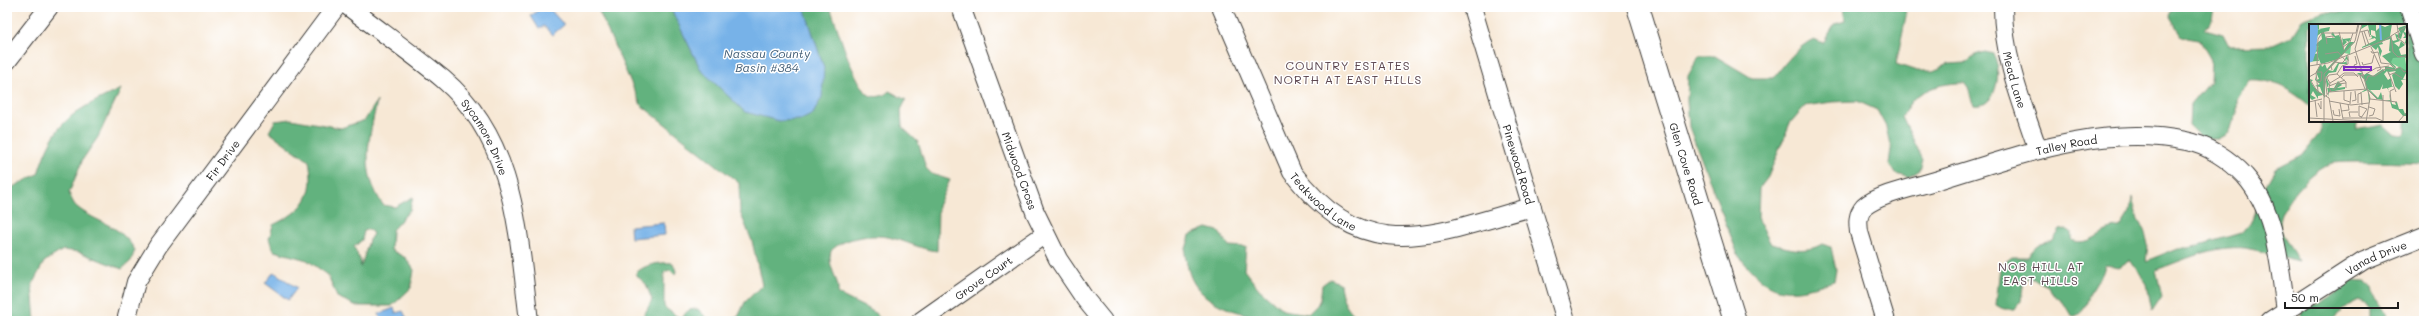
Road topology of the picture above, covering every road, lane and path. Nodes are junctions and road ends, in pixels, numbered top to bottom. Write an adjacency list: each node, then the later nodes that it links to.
1 (49, 7): 11 (street)
2 (336, 7): 17 (street, Fir Drive)
3 (349, 7): 18 (street, Sycamore Drive)
4 (961, 7): 14 (street, Midwood Cross)
5 (1221, 7): 13 (street, Teakwood Lane)
6 (1472, 7): 13 (street, Pinewood Road)
7 (1638, 7): 22 (main road, Glen Cove Road)
8 (2003, 7): 12 (street, Mead Lane)
9 (2409, 7): 10 (street)
10 (2424, 54)
11 (7, 61)
12 (2038, 150): 16 (street, Talley Road); 23 (street, Talley Road)
13 (1532, 206): 21 (street, Pinewood Road)
14 (1046, 234): 19 (street, Grove Court); 20 (street, Midwood Cross)
15 (2424, 236): 16 (street, Vanad Drive)
16 (2286, 310): 24 (street, Vanad Drive)
17 (126, 321)
18 (528, 321)
19 (921, 321)
20 (1103, 321)
21 (1566, 321)
22 (1735, 321)
23 (1886, 321)
24 (2270, 321)

